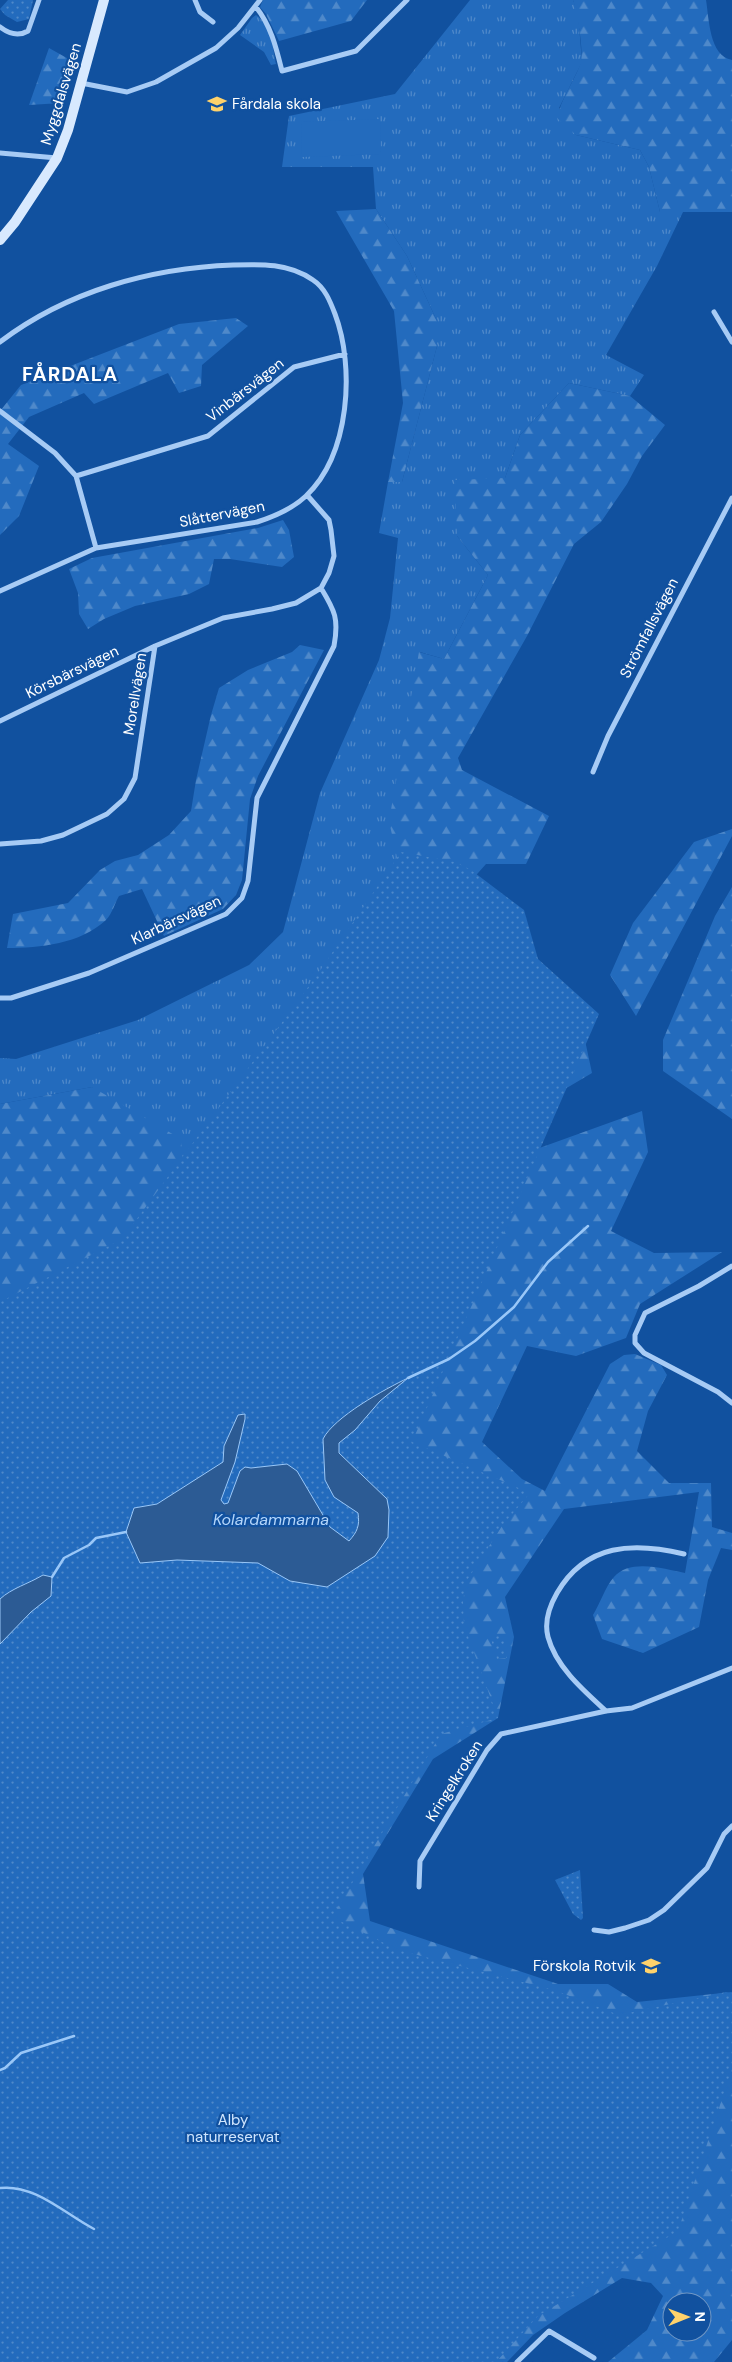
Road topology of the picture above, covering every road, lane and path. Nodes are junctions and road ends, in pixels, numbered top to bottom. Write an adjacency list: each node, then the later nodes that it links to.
1 (39, 0): 8 (street)
2 (104, 0): 9 (street, Myggdalsvägen)
3 (195, 0): 7 (street)
4 (260, 0): 6 (street)
5 (407, 0): 6 (street)
6 (256, 6): 9 (street)
7 (213, 22)
8 (0, 27)
9 (82, 83): 11 (street, Myggdalsvägen)
10 (0, 153): 11 (street)
11 (57, 158): 12 (street, Myggdalsvägen)
12 (0, 240)
13 (714, 312): 15 (street)
14 (0, 342): 16 (street, Slåttervägen)
15 (732, 342)
16 (345, 354): 18 (street, Vinbärsvägen); 19 (street, Slåttervägen)
17 (0, 411): 18 (street)
18 (76, 476): 21 (street)
19 (307, 495): 21 (street, Slåttervägen); 22 (street)
20 (732, 498): 26 (street, Strömfallsvägen)
21 (96, 548): 23 (street, Slåttervägen)
22 (321, 588): 24 (street, Morellvägen); 28 (street, Klarbärsvägen)
23 (0, 591)
24 (156, 646): 25 (street, Körsbärsvägen); 27 (street, Morellvägen)
25 (0, 720)
26 (593, 772)
27 (0, 844)
28 (0, 998)
29 (732, 1266): 30 (street)
30 (732, 1403)
31 (684, 1554): 33 (street)
32 (732, 1668): 33 (street, Kringelkroken)
33 (606, 1711): 35 (street, Kringelkroken)
34 (732, 1826): 36 (street)
35 (419, 1887)
36 (594, 1930)
37 (594, 2358): 38 (street)
38 (517, 2362)

